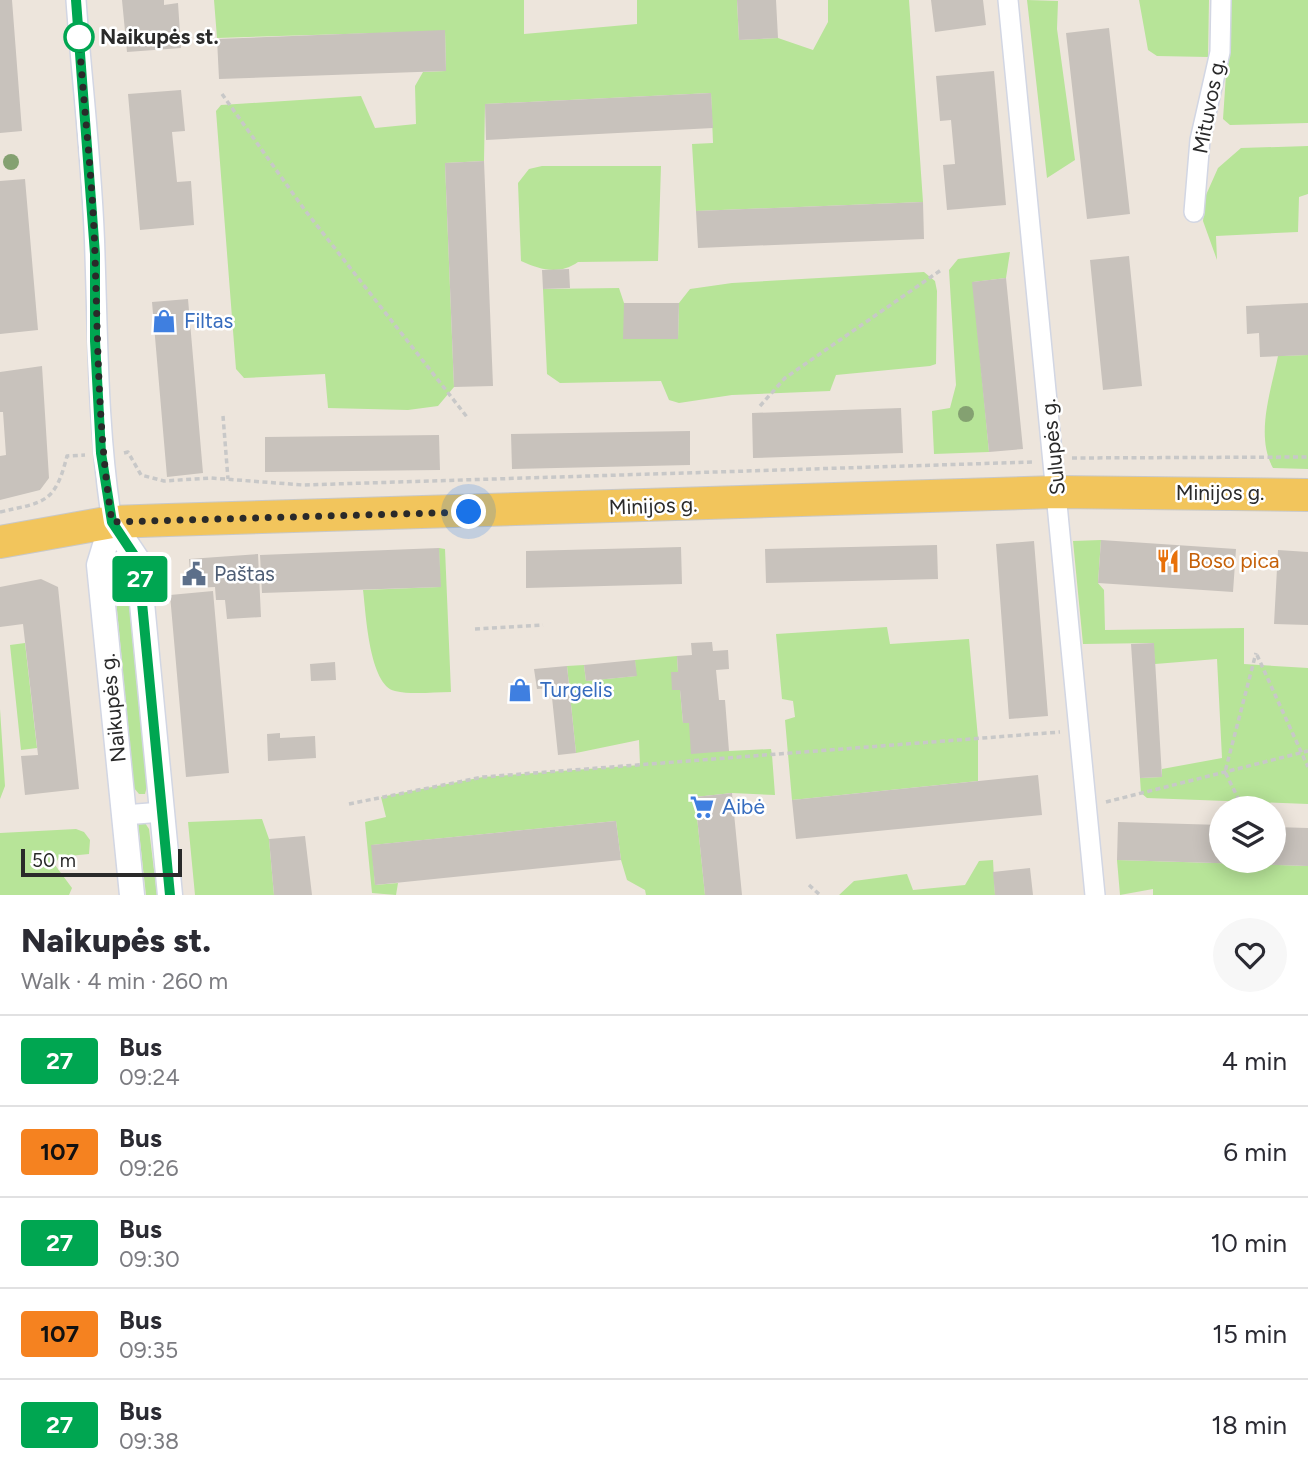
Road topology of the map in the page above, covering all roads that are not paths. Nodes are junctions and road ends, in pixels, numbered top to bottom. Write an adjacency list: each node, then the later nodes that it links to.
1 (76, 0): 7 (street, Naikupės g.)
2 (1008, 0): 5 (street, Sulupės g.)
3 (1221, 0): 4 (street, Mituvos g.)
4 (1194, 212)
5 (1057, 492): 6 (main road, Minijos g.); 7 (main road, Minijos g.); 13 (street, Sulupės g.)
6 (1308, 495)
7 (112, 522): 8 (main road, Minijos g.); 9 (street, Naikupės g.); 10 (street, Naikupės g.)
8 (0, 542)
9 (162, 812): 10 (street); 12 (street, Naikupės g.)
10 (124, 815): 11 (street, Naikupės g.)
11 (132, 895)
12 (170, 895)
13 (1095, 895)

